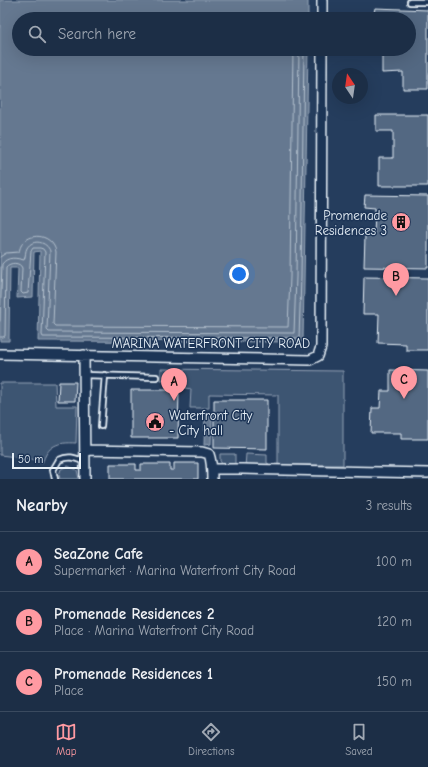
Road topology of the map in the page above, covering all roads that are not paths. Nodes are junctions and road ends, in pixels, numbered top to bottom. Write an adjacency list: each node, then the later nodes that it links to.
1 (322, 0): 4 (street)
2 (410, 2): 3 (lane)
3 (428, 2)
4 (322, 12)
5 (322, 56): 7 (street, MARINA WATERFRONT CITY ROAD)
6 (0, 354): 7 (street, MARINA WATERFRONT CITY ROAD)
7 (84, 355): 8 (street)
8 (84, 375): 9 (lane); 12 (street)
9 (105, 375): 10 (lane); 11 (lane)
10 (156, 377)
11 (101, 426)
12 (85, 450): 13 (street); 14 (street)
13 (85, 462): 16 (lane); 17 (street)
14 (212, 469): 15 (street); 18 (street)
15 (428, 473)
16 (55, 479)
17 (85, 479)
18 (212, 479)

